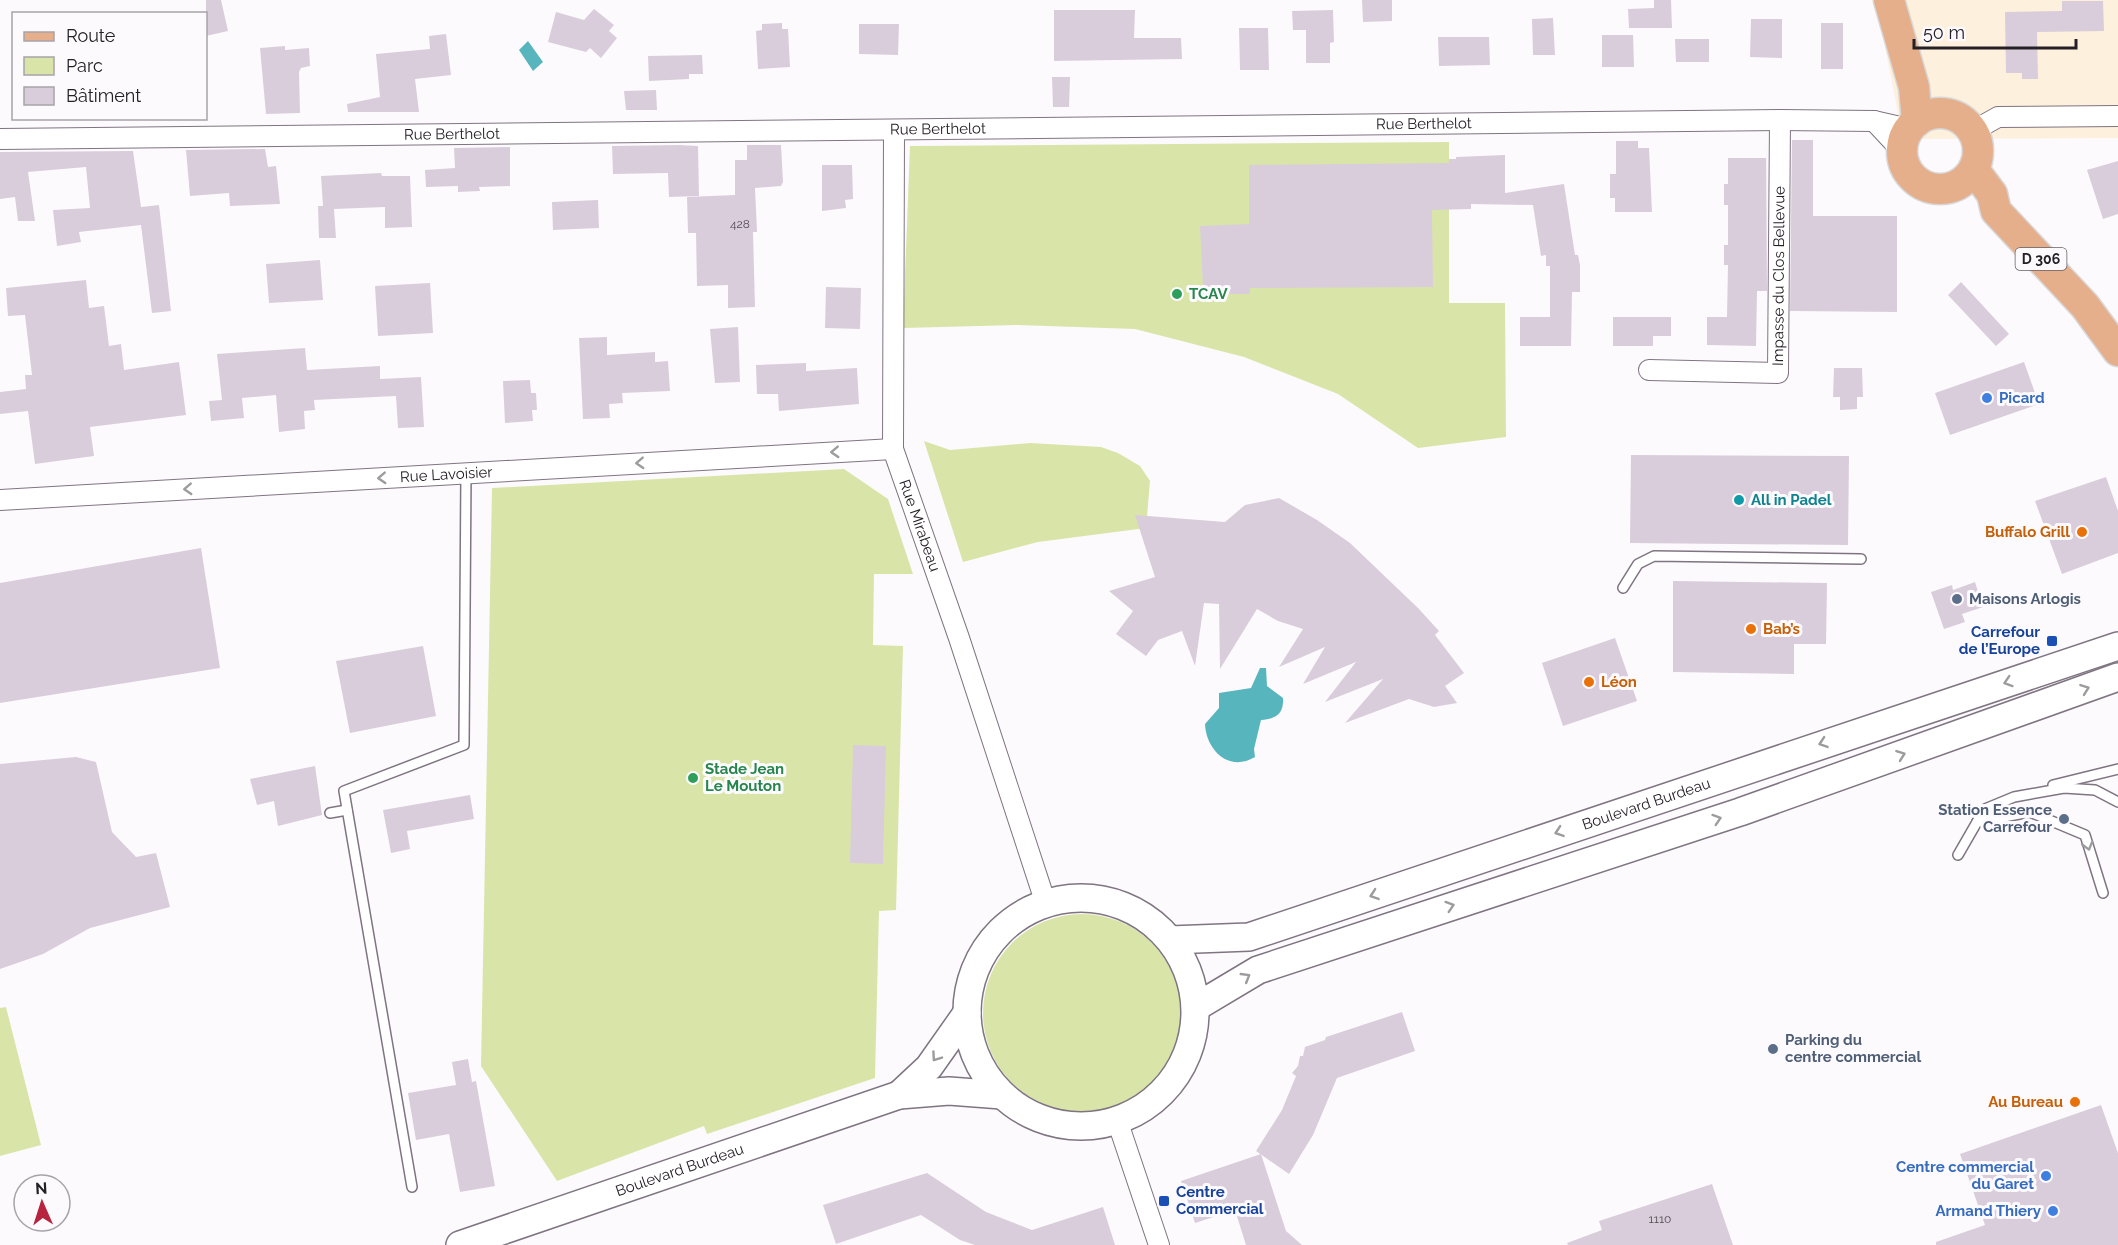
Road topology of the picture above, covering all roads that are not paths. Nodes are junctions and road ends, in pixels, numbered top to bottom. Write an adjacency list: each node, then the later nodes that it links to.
1 (1889, 0): 5 (main road)
2 (1908, 0): 5 (main road)
3 (2118, 116): 7 (street)
4 (1780, 120): 5 (street, Rue Berthelot); 6 (street, Rue Berthelot); 13 (street, Impasse du Clos Bellevue)
5 (1918, 128): 7 (main road); 9 (main road)
6 (894, 130): 8 (street, Rue Berthelot); 14 (street, Rue Mirabeau)
7 (1973, 131): 9 (main road)
8 (0, 139)
9 (1967, 177): 10 (main road, D 306)
10 (2085, 306): 11 (main road, D 306); 12 (main road, D 306)
11 (2118, 334)
12 (2118, 351)
13 (1649, 370)
14 (893, 449): 15 (street, Rue Lavoisier, one-way to 15); 29 (street, Rue Mirabeau)
15 (466, 473): 16 (street, Rue Lavoisier, one-way to 16); 24 (lane)
16 (0, 500)
17 (1861, 559): 18 (lane)
18 (1623, 588)
19 (2118, 646): 30 (main road, Boulevard Burdeau, one-way to 30)
20 (2118, 677): 31 (main road, one-way to 20)
21 (2118, 769): 22 (lane)
22 (2014, 797): 23 (lane); 26 (lane)
23 (2118, 802)
24 (347, 810): 25 (lane); 36 (lane)
25 (330, 813)
26 (1977, 822): 27 (lane); 28 (lane, one-way to 28)
27 (1958, 855)
28 (2103, 893)
29 (1046, 904): 30 (main road); 32 (main road)
30 (1170, 940): 31 (main road)
31 (1196, 1007): 35 (main road)
32 (967, 1013): 33 (main road, Boulevard Burdeau, one-way to 33); 34 (main road)
33 (899, 1095): 34 (main road, Boulevard Burdeau); 37 (main road, Boulevard Burdeau)
34 (1002, 1095): 35 (main road)
35 (1118, 1120): 38 (street)
36 (412, 1187)
37 (460, 1245)
38 (1160, 1245)

